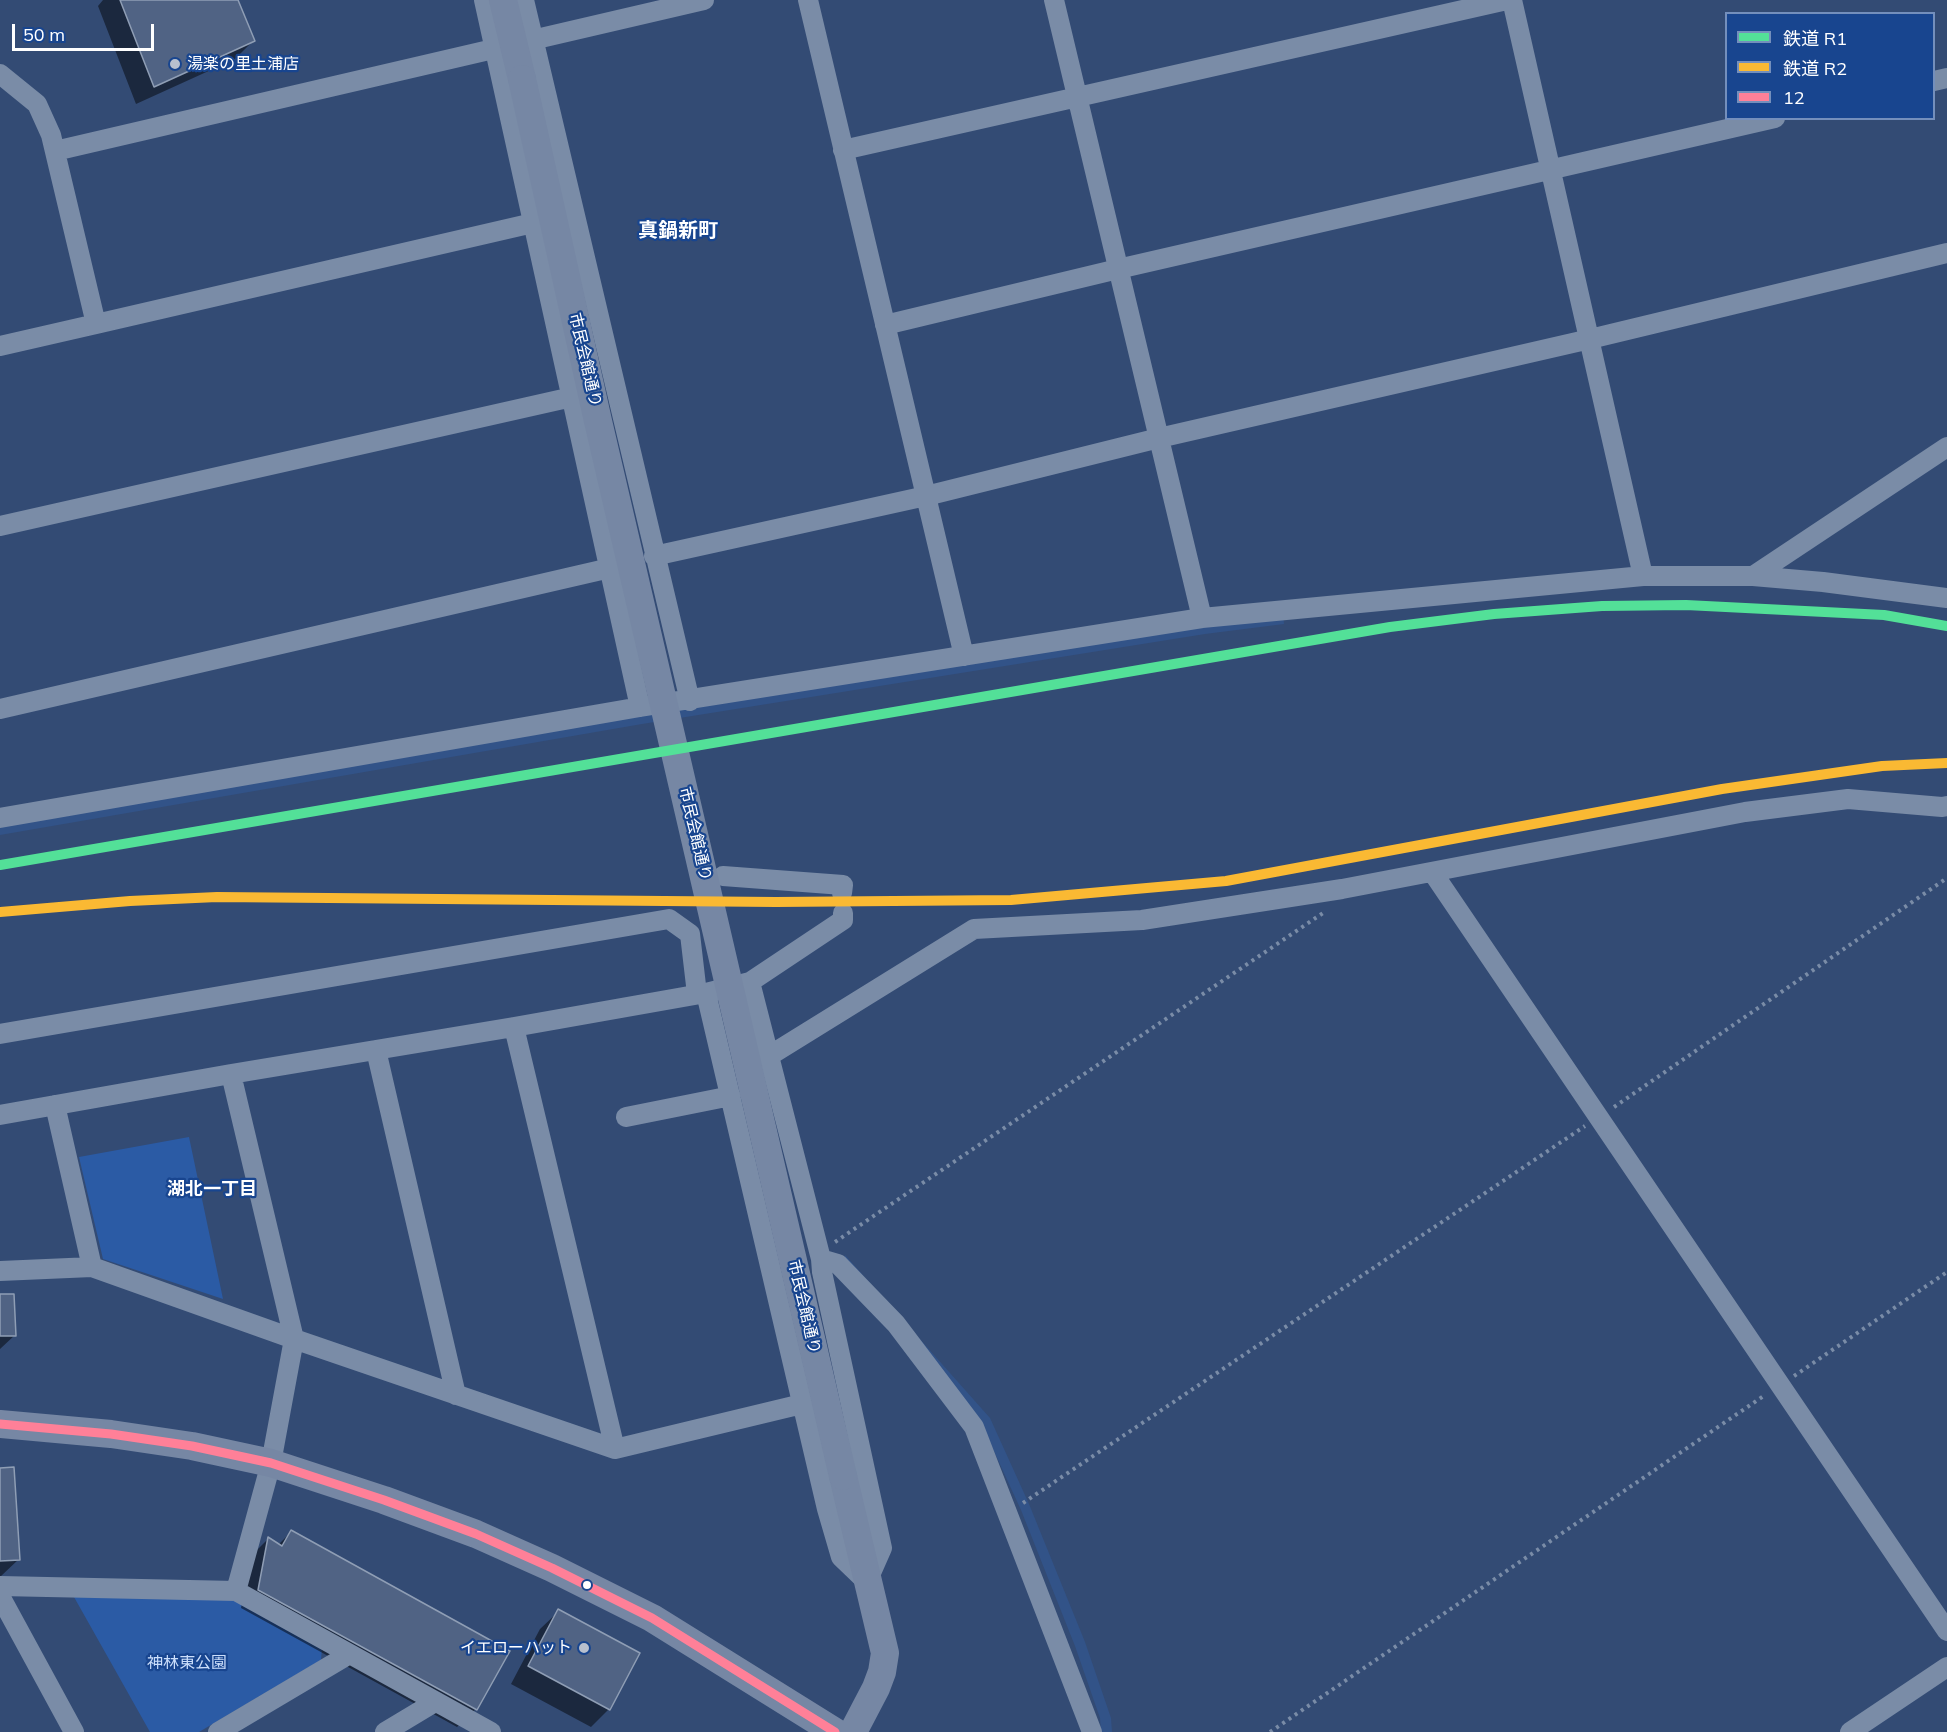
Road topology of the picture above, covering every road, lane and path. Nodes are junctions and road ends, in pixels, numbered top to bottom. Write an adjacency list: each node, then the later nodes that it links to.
1 (484, 0): 9 (street)
2 (503, 0): 9 (street, 市民会館通り)
3 (524, 0): 9 (street)
4 (704, 0): 9 (street)
5 (808, 0): 13 (street)
6 (1054, 0): 11 (street)
7 (1507, 0): 11 (street)
8 (1512, 0): 15 (street)
9 (514, 45): 14 (street); 16 (street); 28 (street); 70 (street, 市民会館通り, bridge)
10 (0, 74): 14 (street)
11 (1077, 97): 13 (street); 18 (street)
12 (1767, 120): 15 (street)
13 (843, 150): 20 (street)
14 (55, 151): 19 (street)
15 (1551, 171): 18 (street); 21 (street)
16 (533, 223): 19 (street); 23 (street)
17 (1947, 253): 21 (street)
18 (1118, 269): 20 (street); 24 (street)
19 (96, 324): 22 (street)
20 (885, 325): 26 (street)
21 (1590, 339): 24 (street); 30 (street)
22 (0, 346)
23 (572, 397): 27 (street); 29 (street)
24 (1159, 438): 26 (street); 33 (street)
25 (1947, 447): 31 (street)
26 (926, 496): 28 (street); 34 (street)
27 (0, 526)
28 (654, 556): 35 (street)
29 (610, 568): 36 (street); 37 (street)
30 (1643, 576): 31 (street); 33 (street)
31 (1753, 576): 32 (street)
32 (1947, 598)
33 (1202, 618): 34 (street)
34 (964, 657): 35 (street)
35 (690, 700): 36 (street)
36 (640, 707): 39 (street)
37 (0, 709)
38 (1947, 806): 40 (street)
39 (0, 818)
40 (1432, 873): 43 (street); 57 (street)
41 (723, 876): 44 (street)
42 (1947, 878): 57 (path)
43 (1350, 888): 51 (street); 58 (path)
44 (842, 892)
45 (843, 913): 46 (street)
46 (750, 982): 47 (street); 51 (street)
47 (702, 994): 48 (street); 49 (street); 53 (street)
48 (514, 1027): 50 (street); 67 (street)
49 (0, 1034)
50 (376, 1050): 52 (street); 64 (street)
51 (769, 1056): 58 (street)
52 (231, 1074): 54 (street); 62 (street)
53 (731, 1095): 56 (street); 65 (street)
54 (55, 1105): 55 (street); 59 (street)
55 (0, 1115)
56 (626, 1116)
57 (1598, 1118): 63 (street); 69 (path)
58 (820, 1256): 69 (street); 70 (street)
59 (92, 1267): 60 (street); 62 (street)
60 (0, 1270)
61 (1947, 1272): 63 (path)
62 (294, 1340): 64 (street); 68 (street)
63 (1779, 1386): 74 (street); 85 (path)
64 (456, 1395): 67 (street)
65 (802, 1404): 67 (street); 70 (street)
66 (0, 1424): 68 (street)
67 (615, 1449)
68 (271, 1463): 72 (street); 82 (street)
69 (1007, 1514): 84 (street)
70 (867, 1582): 83 (street, 市民会館通り)
71 (0, 1586): 72 (street)
72 (236, 1592): 75 (street)
73 (0, 1596): 78 (street)
74 (1947, 1632)
75 (348, 1655): 77 (street); 79 (street)
76 (1947, 1667): 86 (street)
77 (435, 1702): 80 (street); 81 (street)
78 (74, 1732)
79 (218, 1732)
80 (385, 1732)
81 (491, 1732)
82 (835, 1732)
83 (853, 1732)
84 (1092, 1732)
85 (1270, 1732)
86 (1850, 1732)

